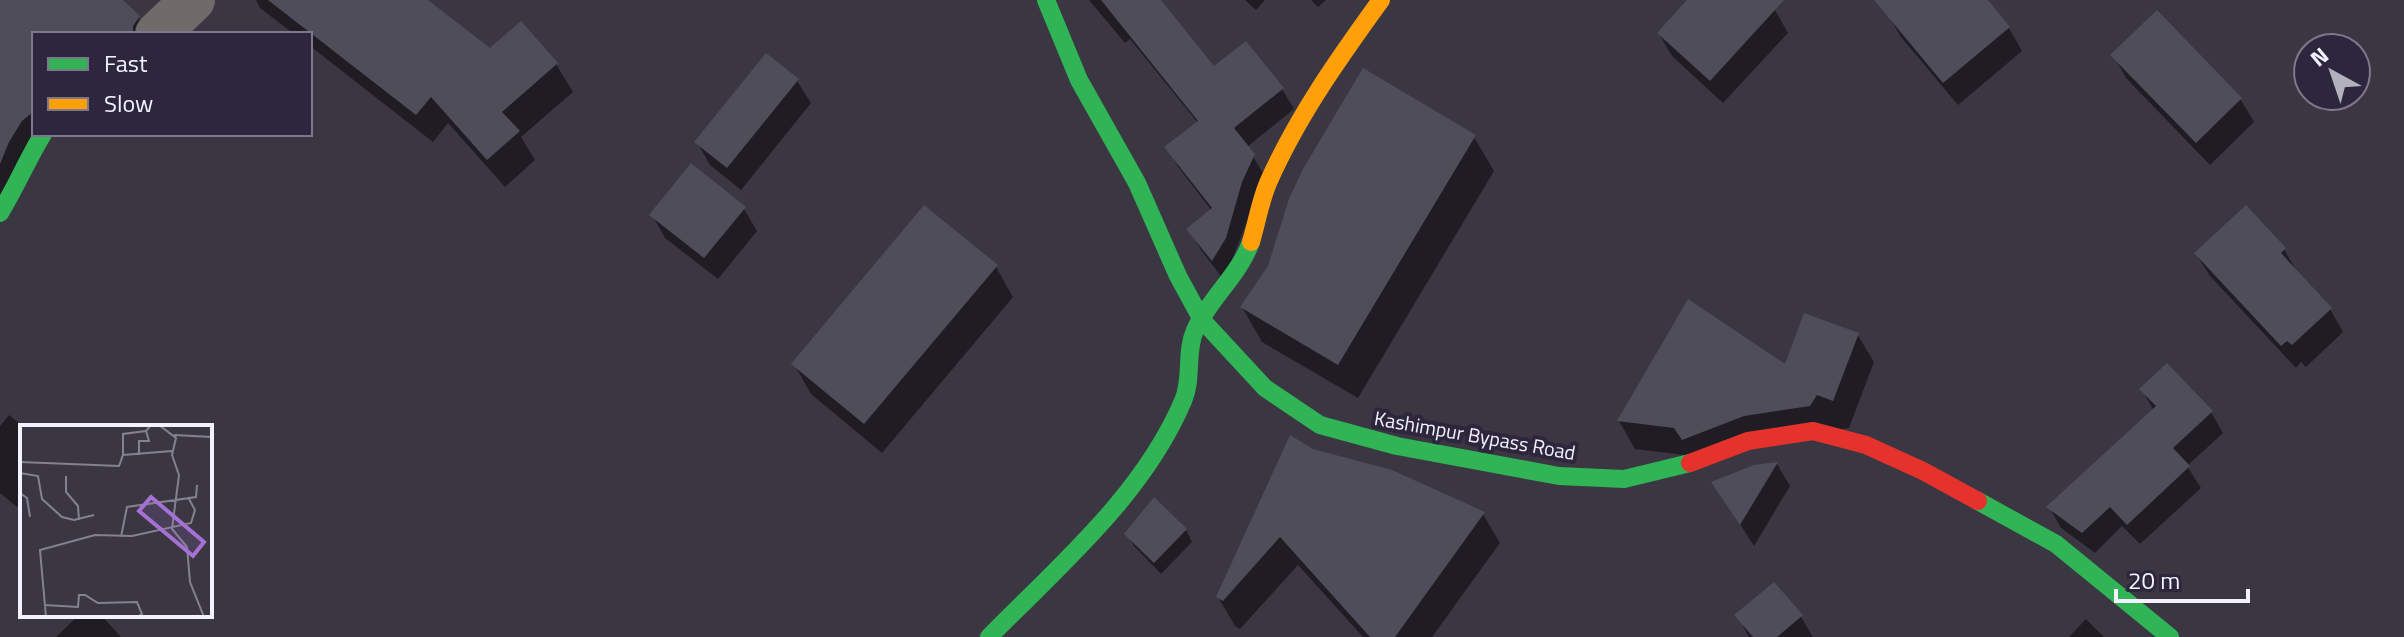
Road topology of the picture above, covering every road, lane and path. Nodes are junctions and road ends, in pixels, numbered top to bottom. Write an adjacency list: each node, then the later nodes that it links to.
1 (193, 0): 4 (street)
2 (1046, 0): 7 (main road, Kashimpur Bypass Road)
3 (1381, 0): 7 (main road)
4 (159, 32)
5 (42, 136): 6 (main road)
6 (0, 213)
7 (1202, 320): 8 (main road); 9 (main road, Kashimpur Bypass Road)
8 (989, 637)
9 (2170, 637)

